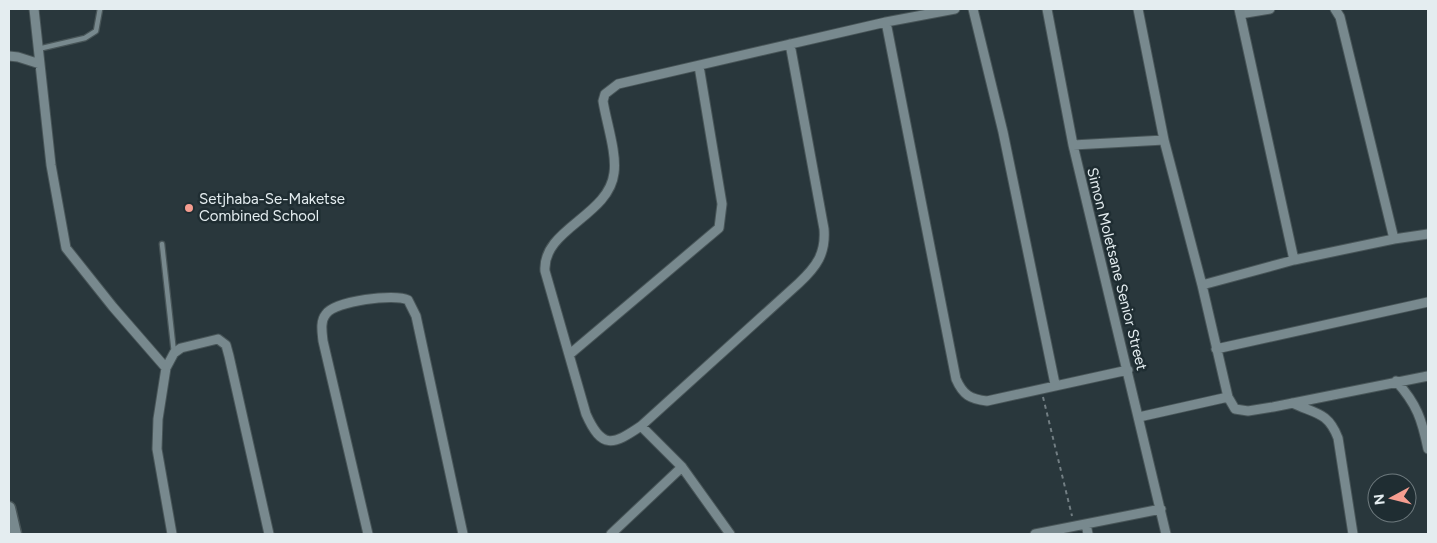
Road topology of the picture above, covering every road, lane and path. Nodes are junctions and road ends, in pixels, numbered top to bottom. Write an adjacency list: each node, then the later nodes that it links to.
1 (34, 9): 12 (street)
2 (100, 9): 12 (lane)
3 (955, 9): 10 (street)
4 (973, 9): 31 (street)
5 (1047, 9): 17 (street, Simon Moletsane Senior Street)
6 (1138, 9): 16 (street)
7 (1270, 9): 9 (street)
8 (1335, 9): 19 (street)
9 (1240, 11): 21 (street)
10 (886, 22): 11 (street); 32 (street)
11 (790, 44): 15 (street); 36 (street)
12 (38, 49): 14 (street)
13 (9, 56): 14 (street)
14 (40, 64): 27 (street)
15 (699, 66): 26 (street); 26 (street)
16 (1164, 140): 17 (street); 22 (street)
17 (1073, 146): 28 (street, Simon Moletsane Senior Street)
18 (1428, 234): 19 (street)
19 (1394, 239): 21 (street)
20 (162, 244): 25 (lane)
21 (1294, 260): 22 (street)
22 (1202, 285): 24 (street)
23 (1428, 302): 24 (street)
24 (1216, 350): 33 (street)
25 (174, 352): 27 (street); 45 (street)
26 (570, 354): 36 (street)
27 (166, 368): 44 (street)
28 (1128, 370): 31 (street); 35 (street, Simon Moletsane Senior Street)
29 (1428, 376): 30 (street)
30 (1396, 381): 34 (street); 37 (street)
31 (1055, 384): 32 (street)
32 (1041, 389): 42 (path)
33 (1228, 396): 34 (street); 35 (street)
34 (1292, 403): 53 (street)
35 (1139, 418): 40 (street, Simon Moletsane Senior Street)
36 (641, 426): 38 (street)
37 (1428, 449)
38 (682, 467): 48 (street); 49 (street)
39 (9, 508): 43 (street)
40 (1161, 509): 41 (street); 52 (street, Simon Moletsane Senior Street)
41 (1086, 524): 42 (street); 51 (street)
42 (1074, 526): 50 (street)
43 (15, 534)
44 (172, 534)
45 (268, 534)
46 (368, 534): 47 (street)
47 (463, 534)
48 (611, 534)
49 (730, 534)
50 (1035, 534)
51 (1088, 534)
52 (1166, 534)
53 (1353, 534)

